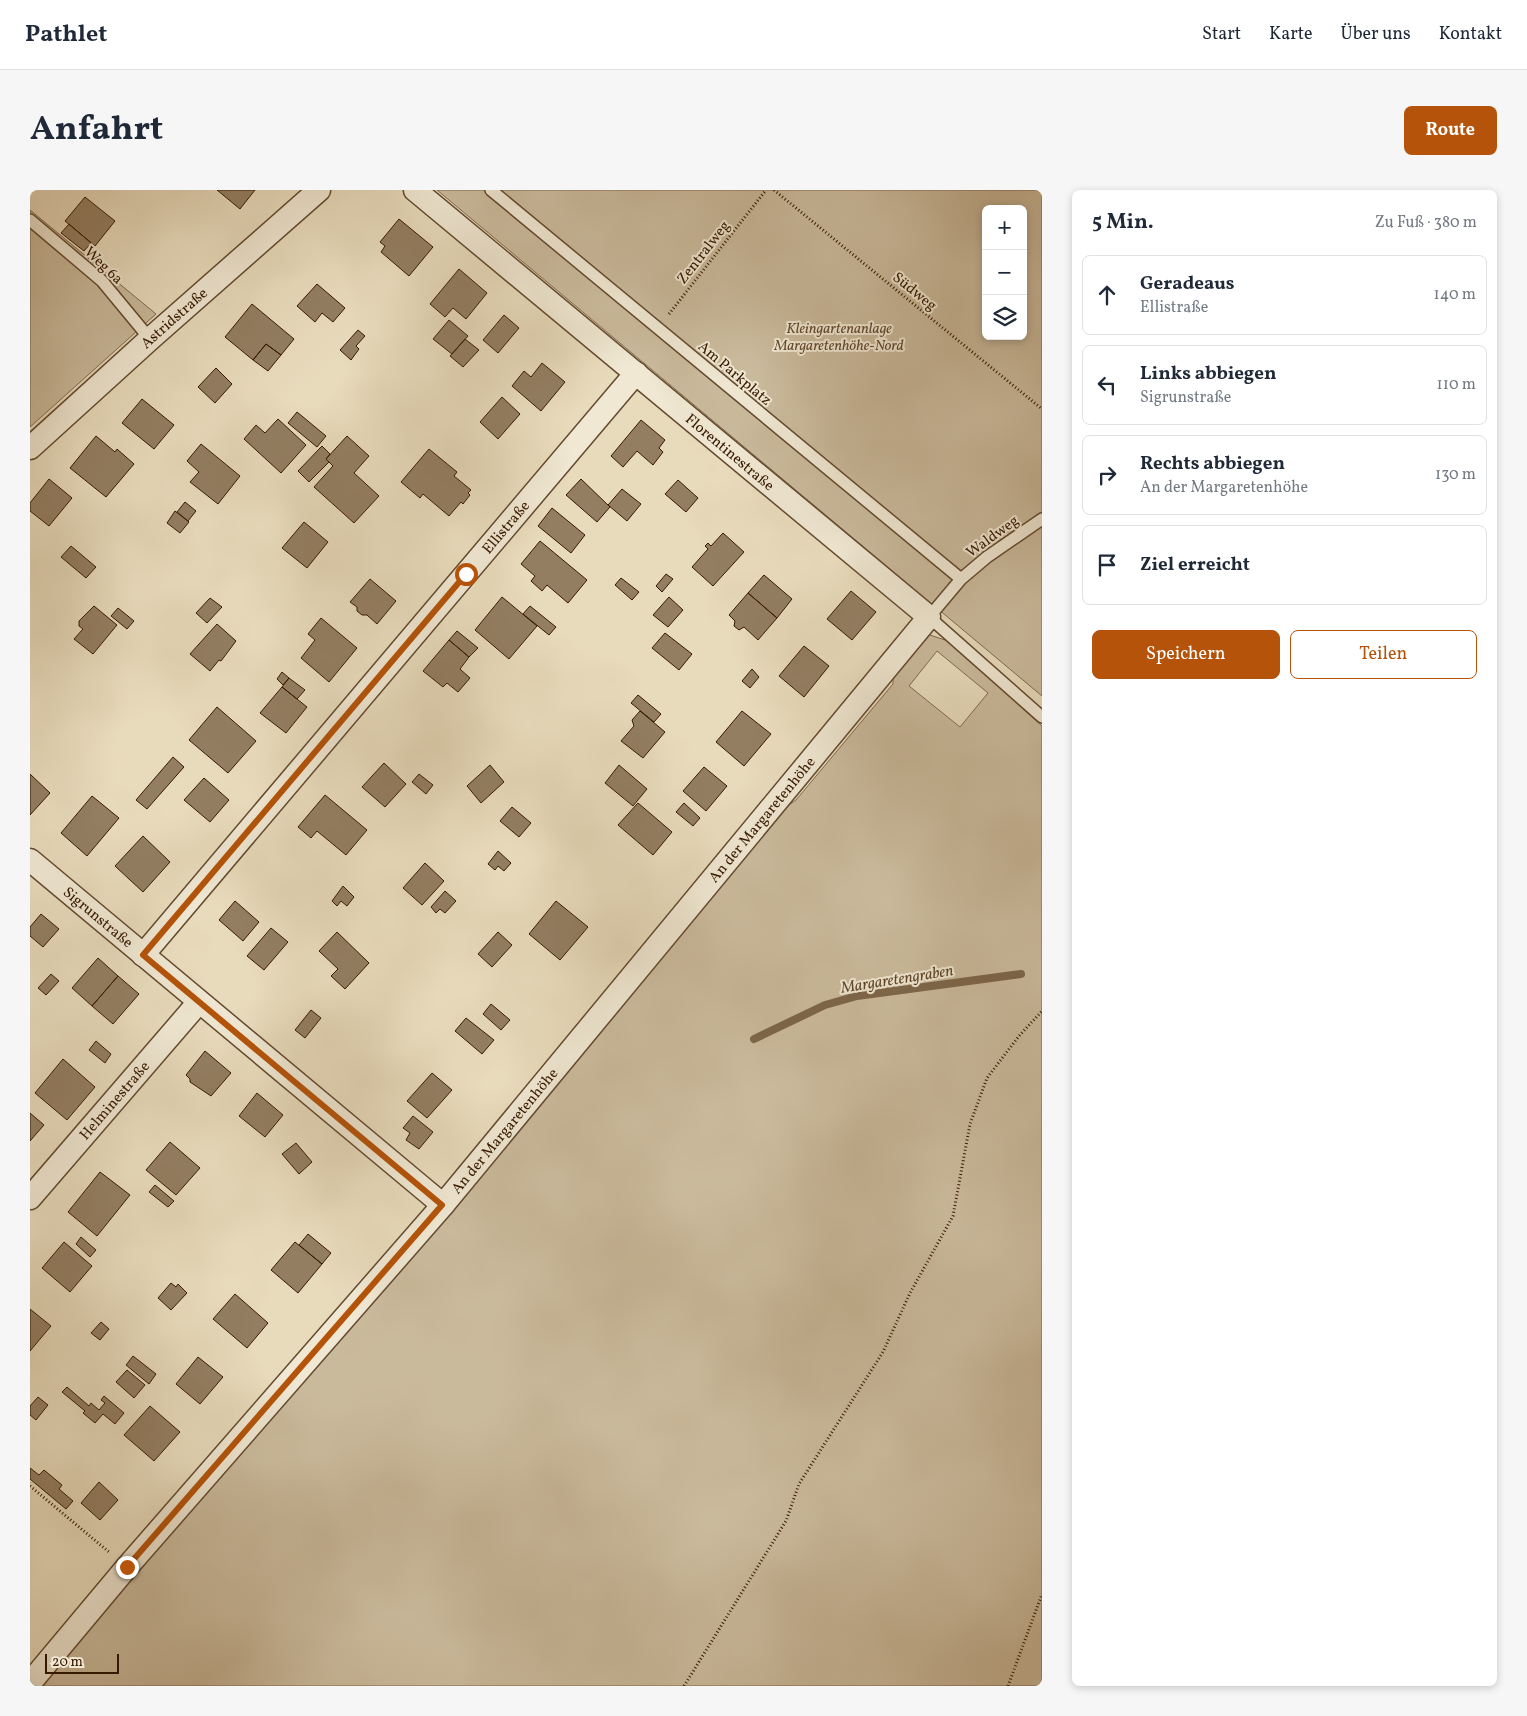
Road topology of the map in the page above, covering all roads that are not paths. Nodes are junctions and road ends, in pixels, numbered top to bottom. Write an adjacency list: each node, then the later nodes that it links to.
1 (319, 190): 5 (street, Astridstraße)
2 (415, 190): 6 (street, Florentinestraße)
3 (491, 190): 9 (lane, Am Parkplatz)
4 (30, 220): 5 (lane, Weg 6a)
5 (150, 339): 7 (street, Astridstraße)
6 (636, 374): 10 (street, Florentinestraße); 13 (street, Ellistraße)
7 (30, 448)
8 (1042, 519): 9 (lane, Waldweg)
9 (960, 578): 10 (lane, Waldweg)
10 (929, 616): 11 (lane, Florentinestraße); 16 (street, An der Margaretenhöhe)
11 (1042, 717)
12 (30, 860): 13 (street, Sigrunstraße)
13 (143, 955): 14 (street, Sigrunstraße)
14 (199, 1002): 15 (street, Helminestraße); 16 (street, Sigrunstraße)
15 (30, 1198)
16 (442, 1205): 17 (street, An der Margaretenhöhe)
17 (30, 1683)

